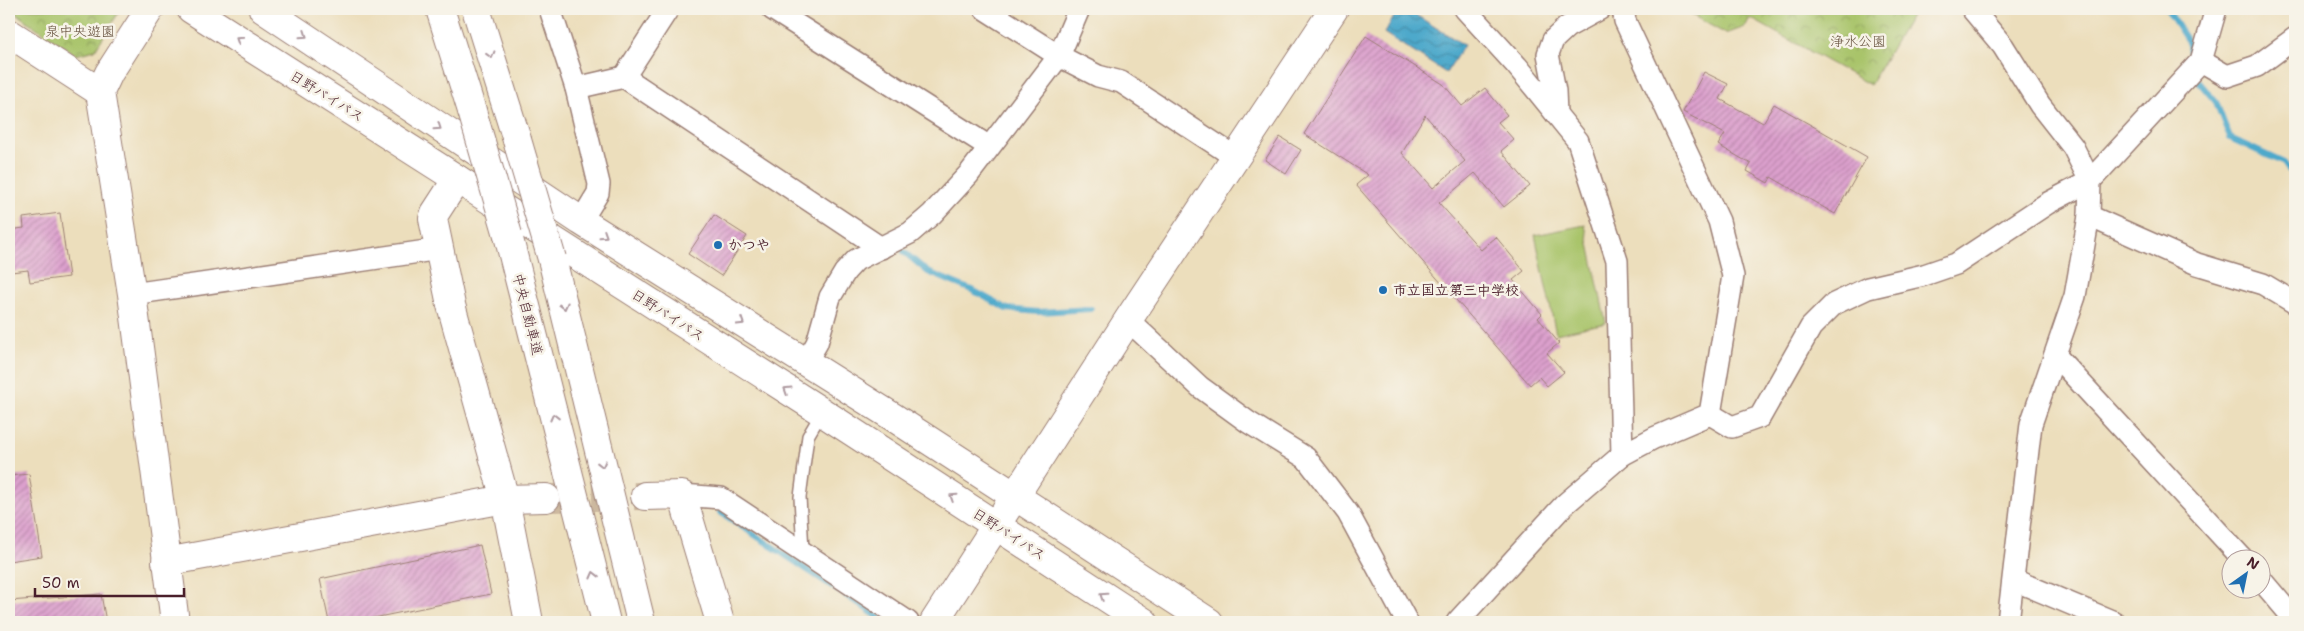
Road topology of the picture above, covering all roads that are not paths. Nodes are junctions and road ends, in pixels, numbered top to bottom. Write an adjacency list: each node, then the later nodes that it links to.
1 (150, 9): 23 (main road)
2 (192, 9): 27 (main road, 日野バイパス, one-way to 2)
3 (263, 9): 30 (main road, one-way to 30)
4 (440, 9): 56 (main road, 中央自動車道, one-way to 4, bridge)
5 (476, 9): 52 (main road, one-way to 52, bridge)
6 (550, 9): 22 (street)
7 (668, 9): 21 (street)
8 (772, 9): 25 (street)
9 (985, 9): 19 (street)
10 (1079, 9): 19 (street)
11 (1334, 9): 26 (main road)
12 (1465, 9): 24 (street)
13 (1600, 9): 24 (street)
14 (1623, 9): 39 (street)
15 (1972, 9): 28 (street)
16 (2216, 9): 20 (street)
17 (9, 33): 23 (main road)
18 (2295, 38): 20 (street)
19 (1059, 56): 25 (street); 26 (street)
20 (2201, 61): 28 (street)
21 (624, 77): 22 (street); 31 (street)
22 (576, 88): 30 (street)
23 (100, 92): 33 (main road)
24 (1556, 114): 40 (street)
25 (988, 146): 31 (street)
26 (1235, 157): 35 (main road)
27 (457, 180): 32 (main road); 38 (main road, 日野バイパス, one-way to 27)
28 (2090, 181): 29 (street); 39 (street)
29 (2089, 216): 34 (street); 36 (street)
30 (581, 221): 37 (main road, one-way to 37)
31 (881, 248): 37 (street)
32 (440, 249): 33 (street); 45 (main road)
33 (132, 294): 49 (main road)
34 (2295, 303)
35 (1128, 320): 42 (main road); 62 (street)
36 (2056, 356): 47 (street); 50 (street)
37 (806, 362): 42 (main road)
38 (822, 412): 46 (main road, 日野バイパス, one-way to 38); 48 (lane)
39 (1710, 414): 40 (street)
40 (1622, 455): 63 (street)
41 (682, 495): 43 (main road); 48 (street); 57 (main road)
42 (1014, 495): 46 (main road); 61 (main road)
43 (645, 496)
44 (546, 498): 45 (main road)
45 (505, 499): 49 (main road); 55 (main road)
46 (995, 525): 59 (main road); 60 (main road, 日野バイパス, one-way to 46)
47 (2233, 548)
48 (803, 551): 58 (street)
49 (166, 562): 54 (main road)
50 (2014, 580): 64 (street); 65 (street)
51 (2272, 593): 53 (street)
52 (640, 617)
53 (2295, 620)
54 (175, 622)
55 (529, 622)
56 (606, 622)
57 (720, 622)
58 (908, 622)
59 (934, 622)
60 (1144, 622)
61 (1209, 622)
62 (1407, 622)
63 (1457, 622)
64 (2008, 622)
65 (2114, 622)

